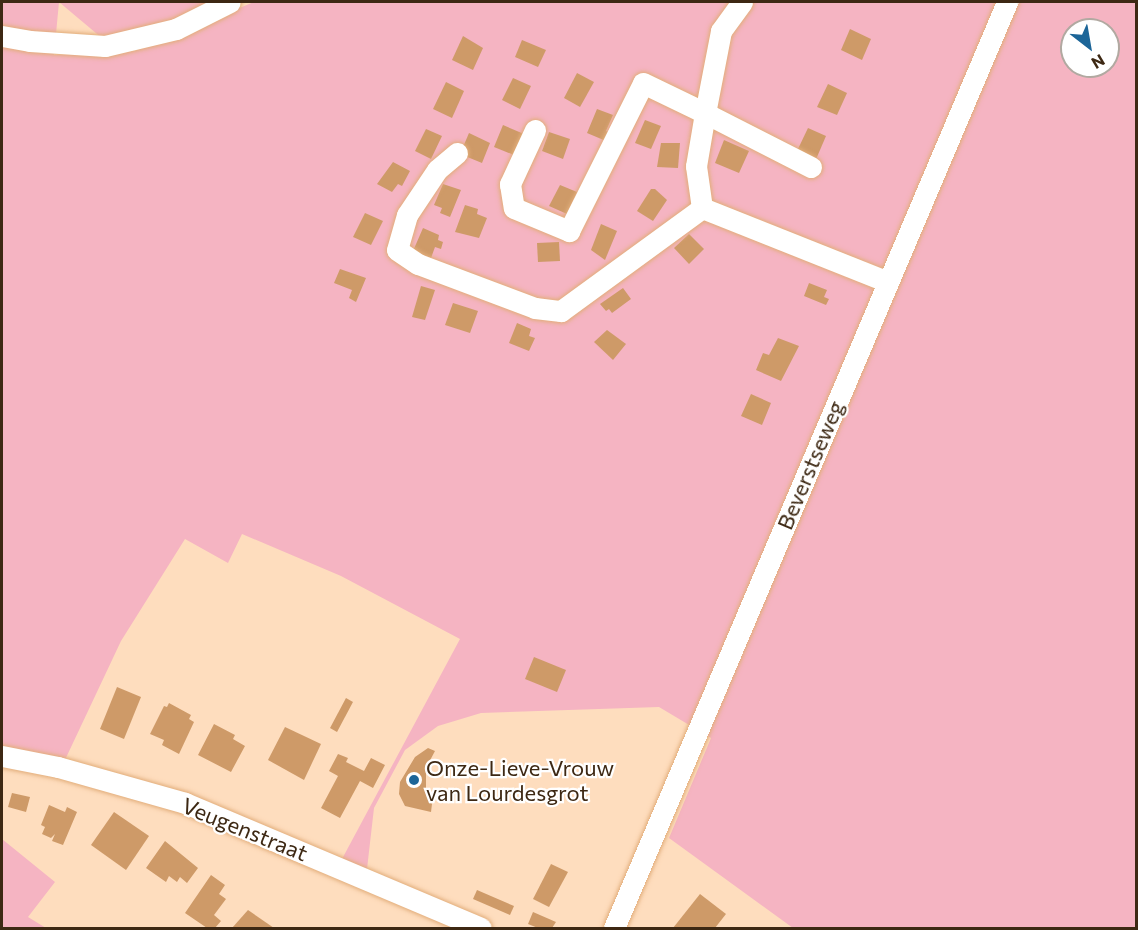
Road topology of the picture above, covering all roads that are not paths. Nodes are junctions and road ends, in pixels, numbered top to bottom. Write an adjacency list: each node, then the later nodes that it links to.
1 (230, 2): 4 (street)
2 (742, 2): 5 (street)
3 (1007, 2): 10 (street, Beverstseweg)
4 (2, 36)
5 (705, 112): 6 (street); 8 (street); 9 (street)
6 (535, 130)
7 (457, 153): 9 (street)
8 (811, 166)
9 (702, 208): 10 (street)
10 (888, 282): 13 (street, Beverstseweg)
11 (2, 756): 12 (street, Veugenstraat)
12 (481, 928)
13 (614, 928)

